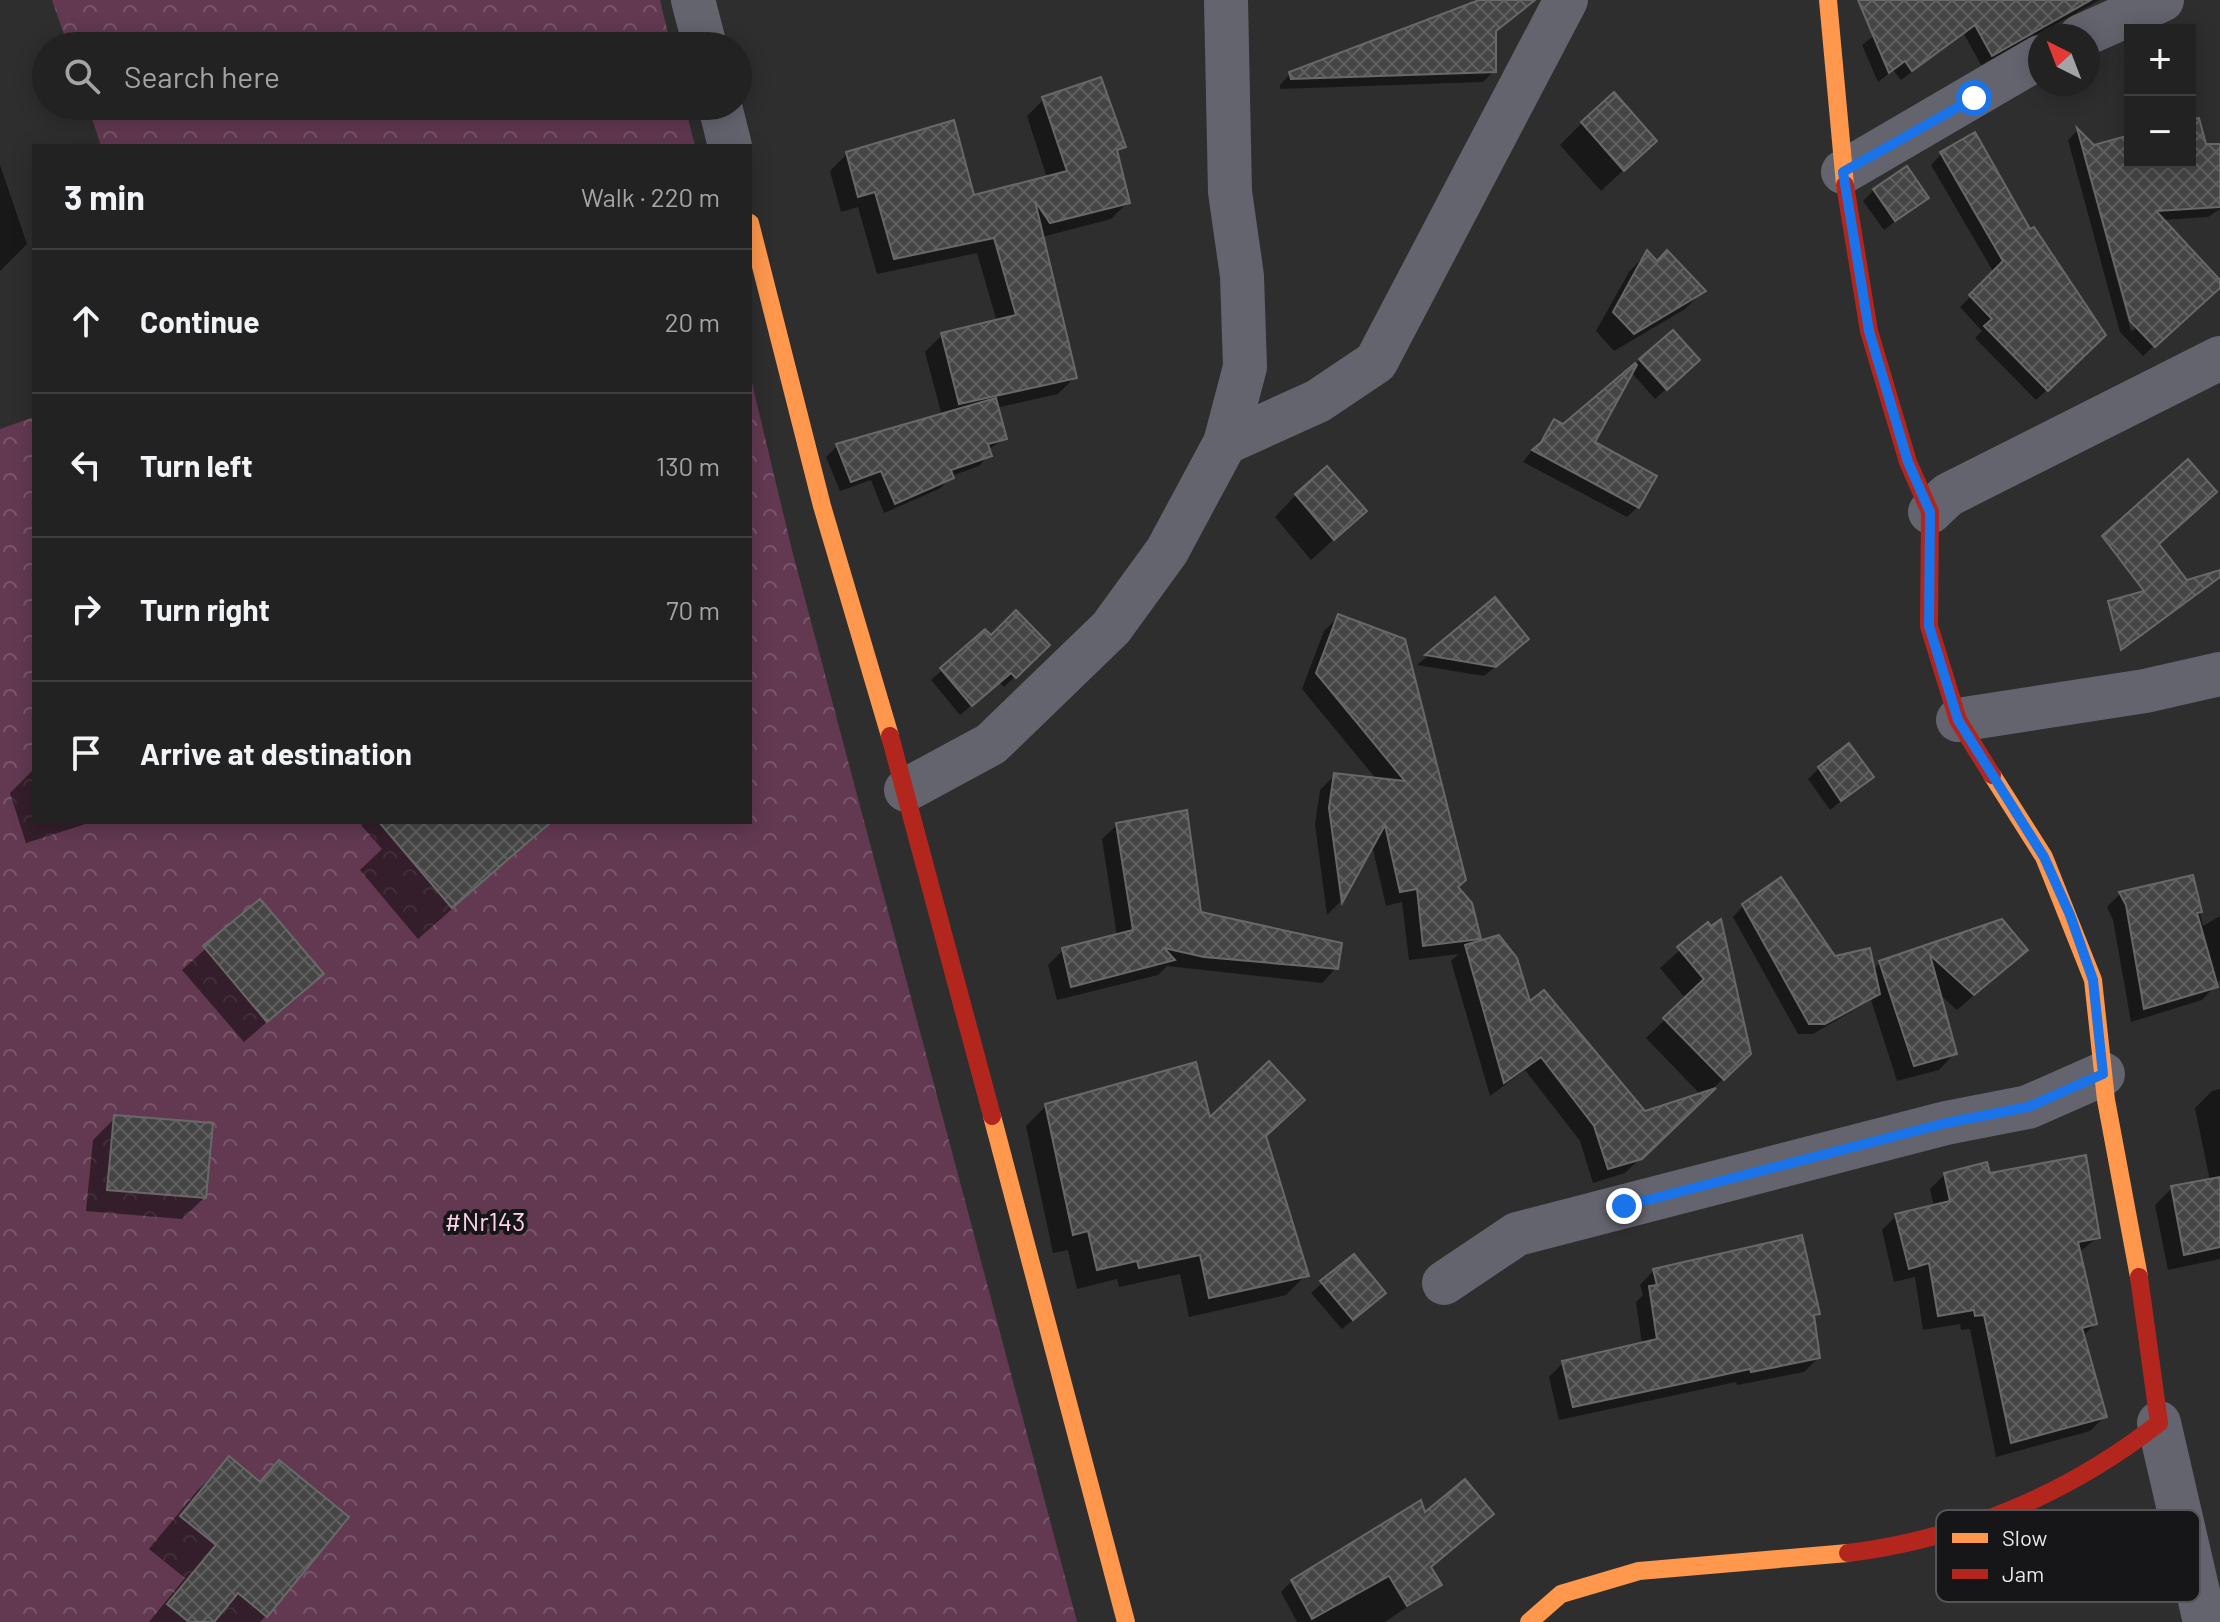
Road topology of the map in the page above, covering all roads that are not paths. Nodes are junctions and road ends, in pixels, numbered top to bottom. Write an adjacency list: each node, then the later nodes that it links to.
1 (693, 0): 7 (street)
2 (1226, 0): 14 (street)
3 (1566, 0): 14 (street)
4 (1828, 0): 11 (street)
5 (2162, 0): 6 (street)
6 (2100, 28)
7 (701, 32)
8 (2028, 64): 11 (street)
9 (724, 120): 10 (street)
10 (730, 144)
11 (1843, 172): 15 (street)
12 (752, 231): 18 (street)
13 (2220, 358): 15 (street)
14 (1225, 443): 18 (street)
15 (1930, 512): 17 (street)
16 (2220, 674): 17 (street)
17 (1958, 720): 19 (street)
18 (906, 790): 26 (street)
19 (2103, 1074): 20 (street); 21 (street)
20 (1444, 1283)
21 (2159, 1423): 22 (street); 23 (street)
22 (2010, 1510)
23 (2179, 1510)
24 (1936, 1533): 27 (street)
25 (2200, 1600): 28 (street)
26 (1126, 1622)
27 (1529, 1622)
28 (2205, 1622)

